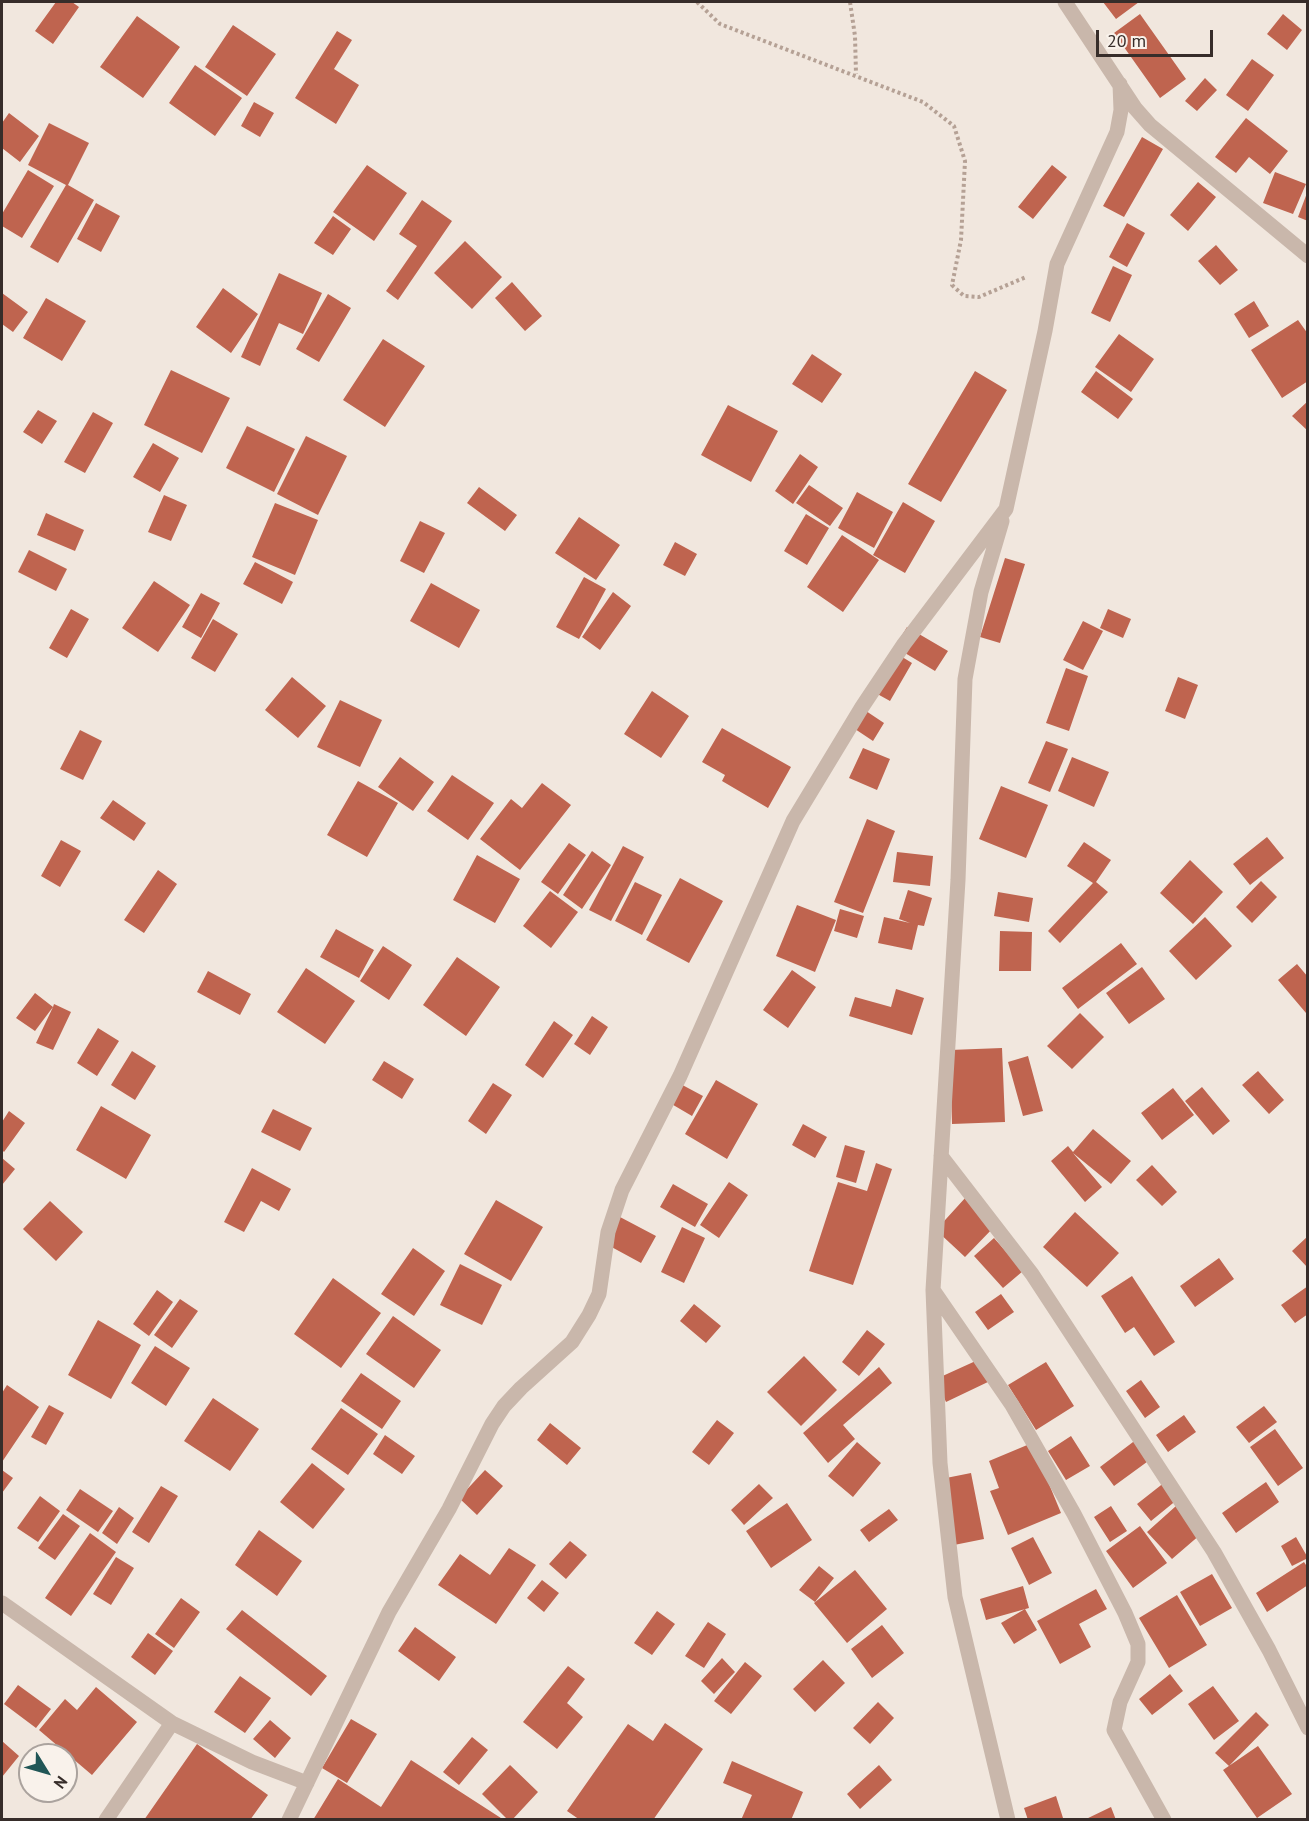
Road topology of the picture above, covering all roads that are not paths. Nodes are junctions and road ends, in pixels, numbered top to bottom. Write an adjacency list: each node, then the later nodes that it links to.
1 (1065, 2): 2 (street)
2 (1120, 84): 3 (street); 4 (street)
3 (1308, 256)
4 (1006, 509): 5 (street); 10 (street)
5 (941, 1156): 6 (street); 9 (street)
6 (933, 1290): 13 (street); 14 (street)
7 (2, 1603): 8 (street)
8 (172, 1723): 10 (street); 11 (street)
9 (1308, 1728)
10 (307, 1783): 12 (street)
11 (106, 1820)
12 (289, 1820)
13 (1008, 1820)
14 (1164, 1820)

